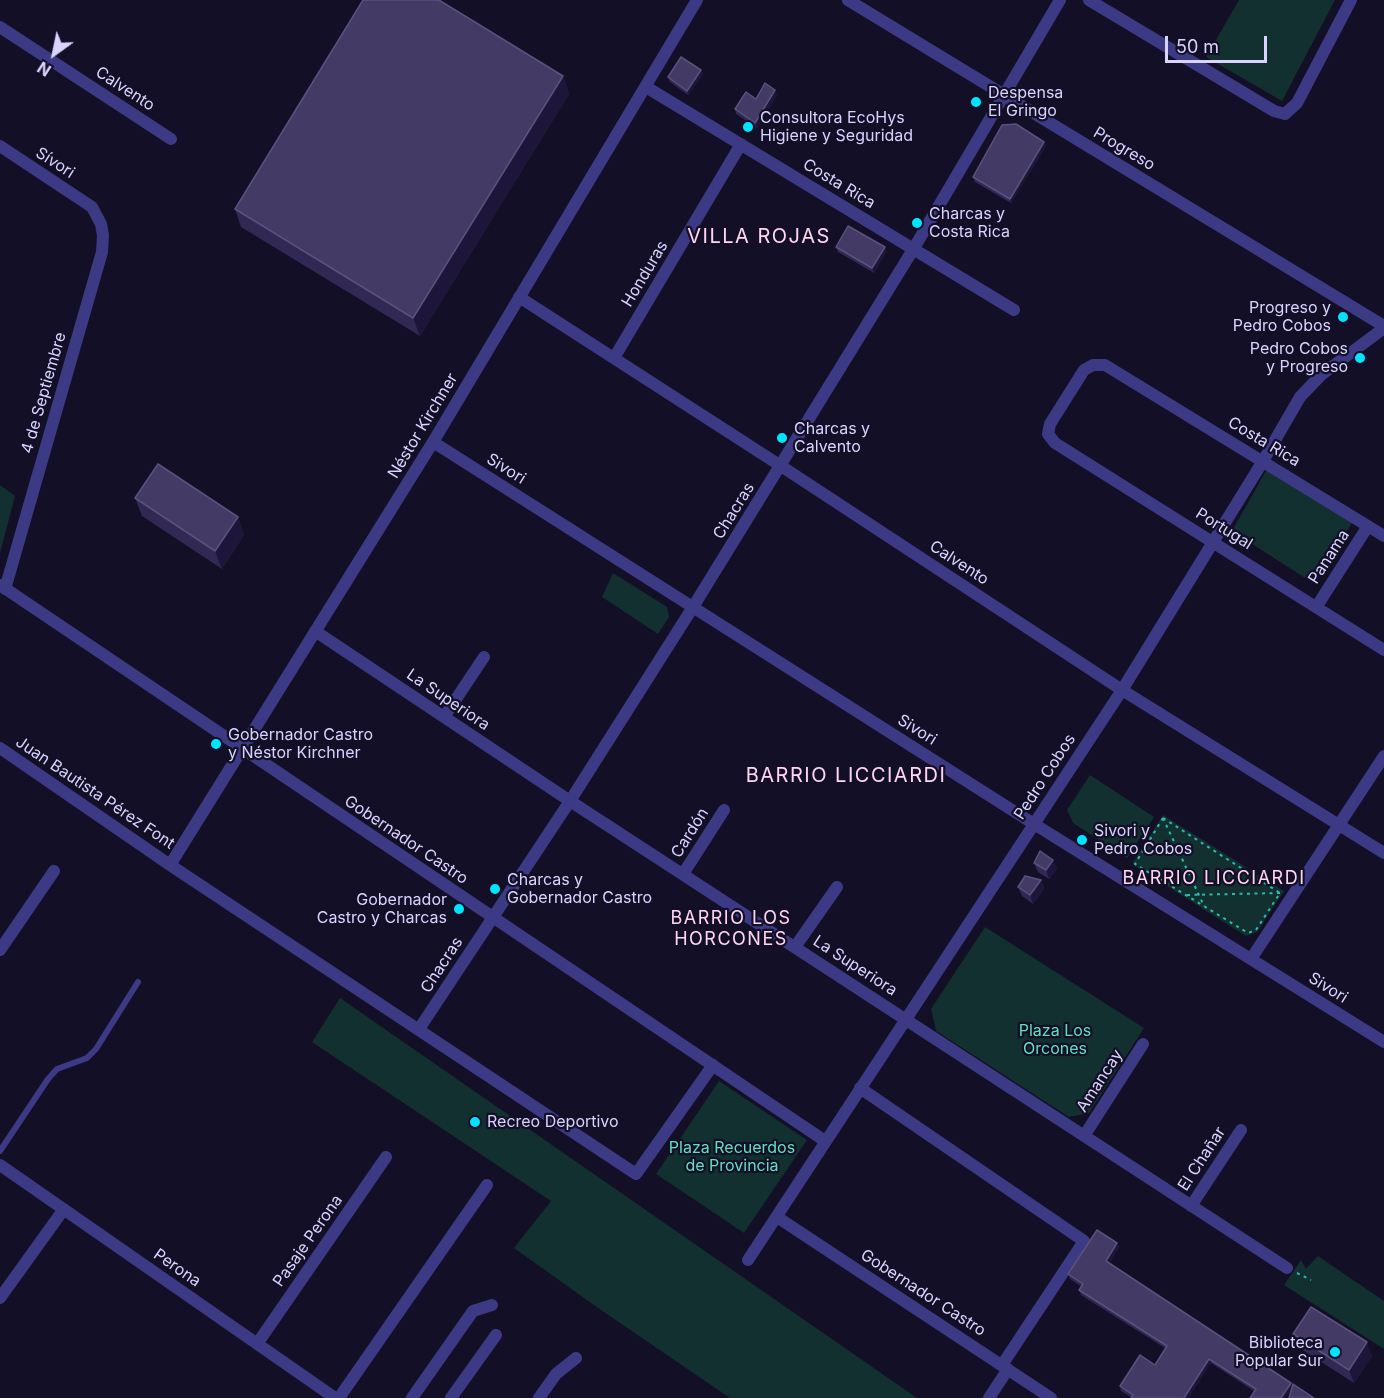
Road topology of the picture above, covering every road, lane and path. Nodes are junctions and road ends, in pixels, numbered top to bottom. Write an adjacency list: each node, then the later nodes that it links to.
1 (697, 0): 7 (street, Néstor Kirchner)
2 (848, 0): 8 (street, Progreso)
3 (1060, 0): 8 (street, Chacras)
4 (1089, 0): 5 (street)
5 (1351, 0)
6 (0, 27): 9 (street, Calvento)
7 (646, 87): 10 (street, Costa Rica); 14 (street, Néstor Kirchner)
8 (1003, 95): 13 (street, Chacras); 16 (street, Progreso)
9 (171, 139)
10 (741, 144): 13 (street, Costa Rica); 17 (street, Honduras)
11 (0, 146): 12 (street, Sívori)
12 (92, 207): 25 (street, 4 de Septiembre)
13 (914, 248): 15 (street, Costa Rica); 21 (street, Chacras)
14 (519, 297): 17 (street, Calvento); 19 (street, Néstor Kirchner)
15 (1014, 310)
16 (1384, 327): 20 (street, Pedro Cobos)
17 (614, 358): 21 (street, Calvento)
18 (1093, 365): 20 (street, Costa Rica); 24 (street, Portugal)
19 (433, 442): 27 (street, Sivori); 28 (street, Néstor Kirchner)
20 (1263, 461): 22 (street, Costa Rica); 24 (street, Pedro Cobos)
21 (781, 466): 27 (street, Chacras); 31 (street, Calvento)
22 (1368, 526): 23 (street, Costa Rica); 26 (street, Panama)
23 (1384, 536)
24 (1212, 542): 26 (street, Portugal); 31 (street, Pedro Cobos)
25 (3, 587): 34 (street, Gobernador Castro)
26 (1317, 606): 29 (street, Portugal)
27 (693, 607): 36 (street, Chacras); 39 (street, Sivori)
28 (315, 631): 32 (street, La Superiora); 34 (street, Néstor Kirchner)
29 (1384, 650)
30 (484, 657): 32 (street)
31 (1122, 690): 39 (street, Pedro Cobos); 40 (street, Calvento)
32 (444, 717): 36 (street, La Superiora)
33 (0, 748): 42 (street, Juan Bautista Pérez Font)
34 (242, 749): 42 (street, Néstor Kirchner); 50 (street, Gobernador Castro)
35 (1384, 756): 40 (street)
36 (570, 801): 44 (street, La Superiora); 50 (street, Chacras)
37 (724, 810): 44 (street, Cardón)
38 (1163, 818): 46 (path); 47 (path); 48 (path)
39 (1034, 824): 53 (street, Sivori); 55 (street, Pedro Cobos)
40 (1339, 824): 41 (street, Calvento); 53 (street)
41 (1384, 853)
42 (170, 865): 56 (street, Juan Bautista Pérez Font)
43 (54, 871): 52 (street)
44 (683, 874): 51 (street, La Superiora)
45 (837, 886): 51 (street)
46 (1280, 893): 48 (path); 49 (path)
47 (1186, 895): 48 (path); 49 (path)
48 (1199, 895): 49 (path)
49 (1204, 906)
50 (493, 918): 56 (street, Chacras); 59 (street, Gobernador Castro)
51 (795, 947): 55 (street, La Superiora)
52 (0, 950)
53 (1251, 959): 57 (street, Sivori)
54 (138, 982): 64 (lane)
55 (906, 1019): 60 (street, Pedro Cobos); 62 (street, La Superiora)
56 (419, 1029): 59 (street, Juan Bautista Pérez Font)
57 (1384, 1042)
58 (1143, 1044): 62 (street, Amancay)
59 (713, 1065): 63 (street, Gobernador Castro)
60 (860, 1088): 63 (street, Pedro Cobos); 78 (street)
61 (1241, 1130): 68 (street, El Chañar)
62 (1084, 1136): 68 (street, La Superiora)
63 (825, 1141): 70 (street, Pedro Cobos)
64 (0, 1151)
65 (386, 1157): 76 (street, Pasaje Perona)
66 (0, 1165): 69 (street, Perona)
67 (487, 1185): 79 (street)
68 (1191, 1206): 72 (street, La Superiora)
69 (64, 1209): 73 (street); 76 (street, Perona)
70 (777, 1216): 71 (street, Pedro Cobos); 78 (street, Gobernador Castro)
71 (748, 1260)
72 (1287, 1269)
73 (0, 1298)
74 (492, 1305): 80 (street)
75 (496, 1335): 81 (street)
76 (257, 1344): 79 (street, Perona)
77 (576, 1358): 82 (street)
78 (1005, 1367): 83 (street); 84 (street, Gobernador Castro)
79 (337, 1398)
80 (412, 1398)
81 (451, 1398)
82 (539, 1398)
83 (989, 1398)
84 (1051, 1398)

